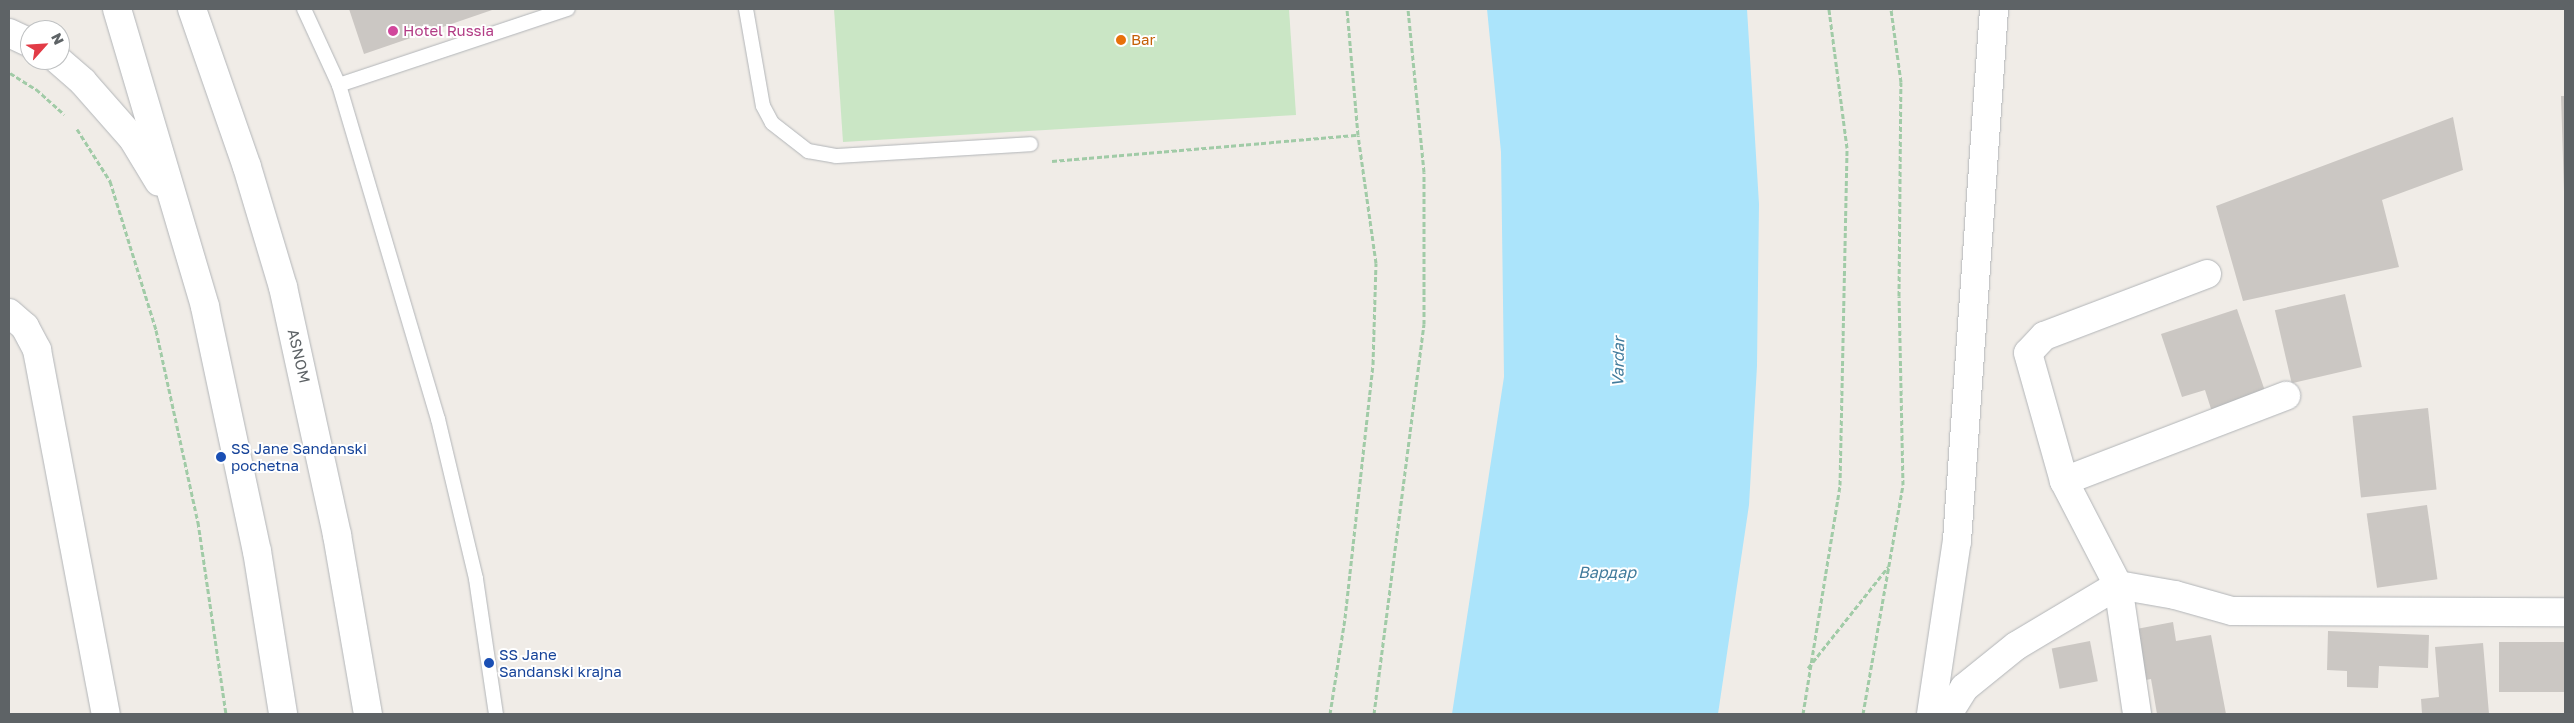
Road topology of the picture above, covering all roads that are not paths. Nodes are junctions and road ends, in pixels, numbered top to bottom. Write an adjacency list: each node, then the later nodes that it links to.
1 (117, 9): 10 (street)
2 (192, 9): 19 (street, ASNOM)
3 (304, 9): 8 (lane)
4 (568, 9): 8 (lane)
5 (746, 9): 9 (lane)
6 (1994, 9): 21 (street)
7 (69, 70): 10 (street)
8 (339, 85): 20 (lane)
9 (1031, 144)
10 (186, 237): 18 (street)
11 (2208, 274): 14 (street)
12 (9, 313): 17 (street)
13 (2286, 396): 14 (street)
14 (2064, 481): 15 (street)
15 (2118, 585): 16 (street); 22 (street); 23 (street)
16 (2565, 612)
17 (106, 714)
18 (283, 714)
19 (368, 714)
20 (496, 714)
21 (1932, 714)
22 (1948, 714)
23 (2137, 714)

